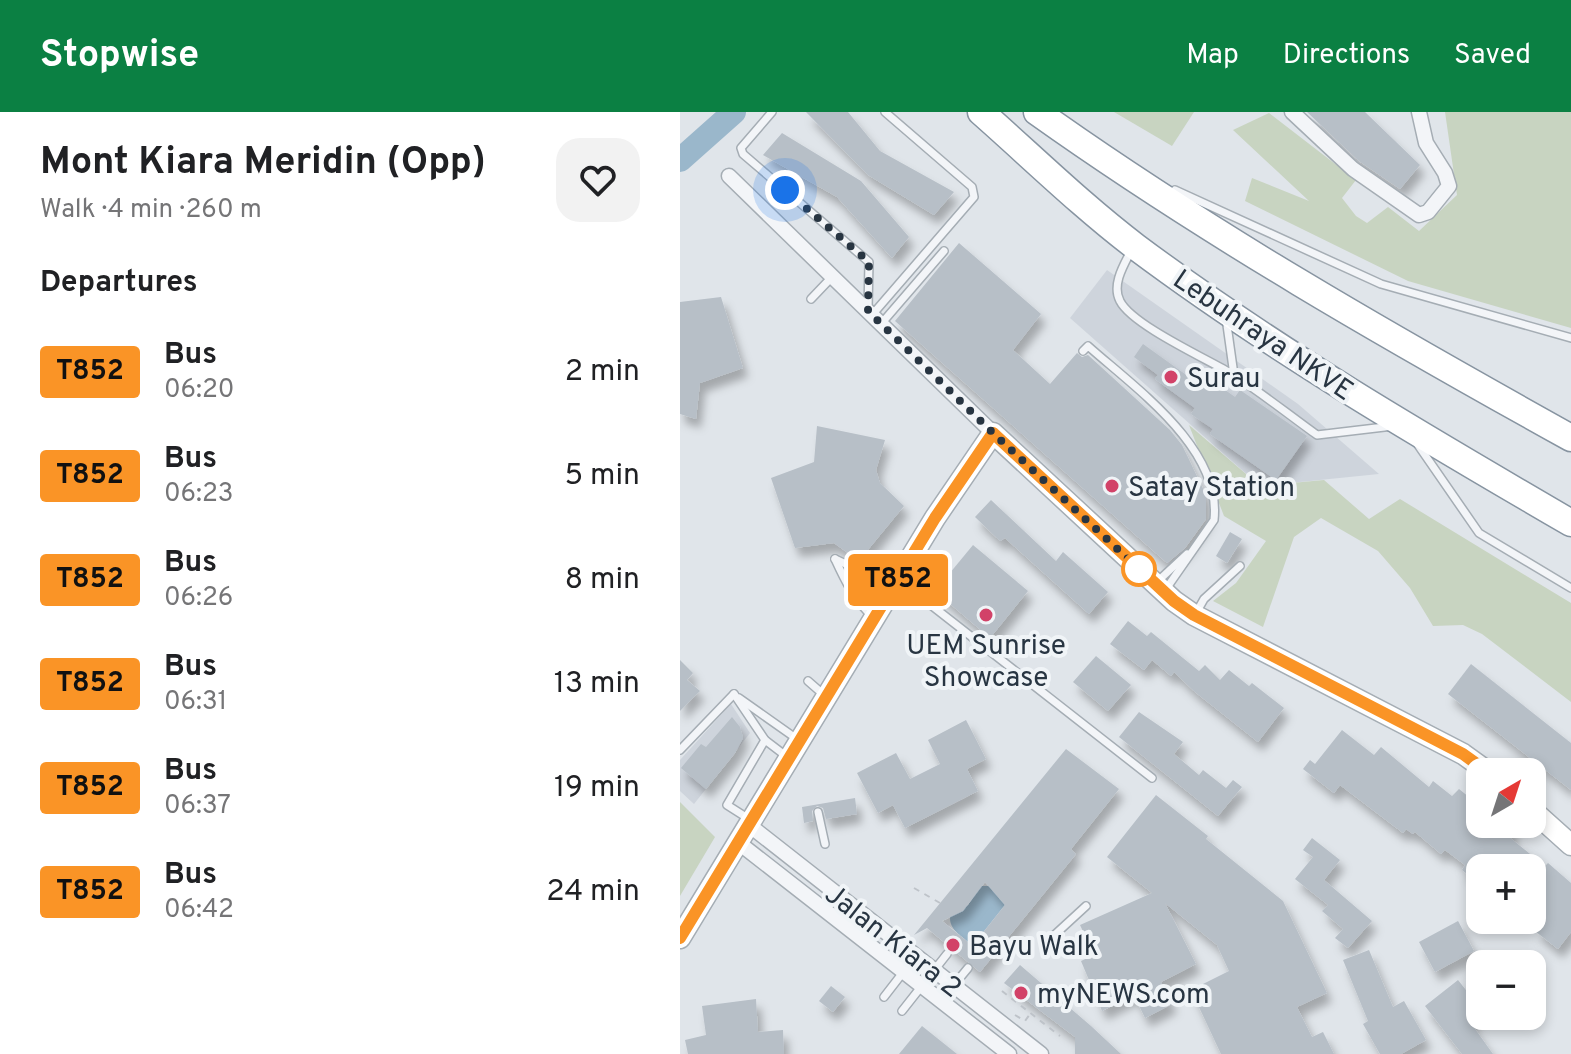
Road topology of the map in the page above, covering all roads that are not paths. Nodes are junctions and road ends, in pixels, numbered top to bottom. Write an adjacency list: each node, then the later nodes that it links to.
1 (772, 112): 14 (lane)
2 (885, 112): 14 (lane)
3 (981, 112): 9 (highway, Lebuhraya NKVE)
4 (1037, 112): 7 (highway)
5 (1292, 112): 6 (street)
6 (1419, 112)
7 (1103, 159): 15 (lane); 20 (highway)
8 (729, 176): 11 (street)
9 (1134, 245): 13 (highway, Lebuhraya NKVE); 17 (lane)
10 (944, 251): 14 (lane)
11 (832, 277): 12 (lane); 14 (street)
12 (811, 299)
13 (1225, 311): 17 (lane); 18 (highway, Lebuhraya NKVE)
14 (873, 317): 19 (street)
15 (1571, 338)
16 (1083, 351): 24 (lane)
17 (1234, 375): 18 (lane)
18 (1403, 424): 21 (highway, Lebuhraya NKVE); 25 (lane)
19 (993, 433): 23 (main road); 24 (main road)
20 (1571, 438)
21 (1571, 523)
22 (1240, 566): 26 (lane)
23 (894, 586): 27 (main road); 27 (lane); 35 (lane)
24 (1160, 588): 26 (main road)
25 (1571, 588)
26 (1194, 615): 34 (main road)
27 (874, 618): 30 (main road)
28 (808, 681): 30 (lane)
29 (734, 694): 31 (lane); 32 (lane); 33 (lane)
30 (826, 697): 33 (main road)
31 (765, 740): 33 (lane); 38 (lane)
32 (680, 750)
33 (795, 750): 38 (main road)
34 (1469, 758)
35 (1152, 778)
36 (818, 812): 39 (lane)
37 (1546, 823): 40 (main road)
38 (747, 830): 41 (street, Jalan Kiara 2); 42 (street, Jalan Kiara 2); 44 (main road)
39 (825, 844)
40 (1571, 845)
41 (812, 875): 42 (lane); 47 (street, Jalan Kiara 2)
42 (800, 889): 50 (street, Jalan Kiara 2)
43 (1086, 906): 45 (lane)
44 (680, 938)
45 (1049, 940)
46 (947, 954): 49 (lane)
47 (915, 957): 49 (street, Jalan Kiara 2); 50 (lane)
48 (968, 968): 51 (lane)
49 (934, 972): 51 (street, Jalan Kiara 2); 52 (lane)
50 (904, 973): 52 (street, Jalan Kiara 2); 53 (lane)
51 (953, 986): 56 (street, Jalan Kiara 2)
52 (922, 987): 54 (lane); 55 (street, Jalan Kiara 2)
53 (884, 997)
54 (902, 1011)
55 (1009, 1054)
56 (1041, 1054)

